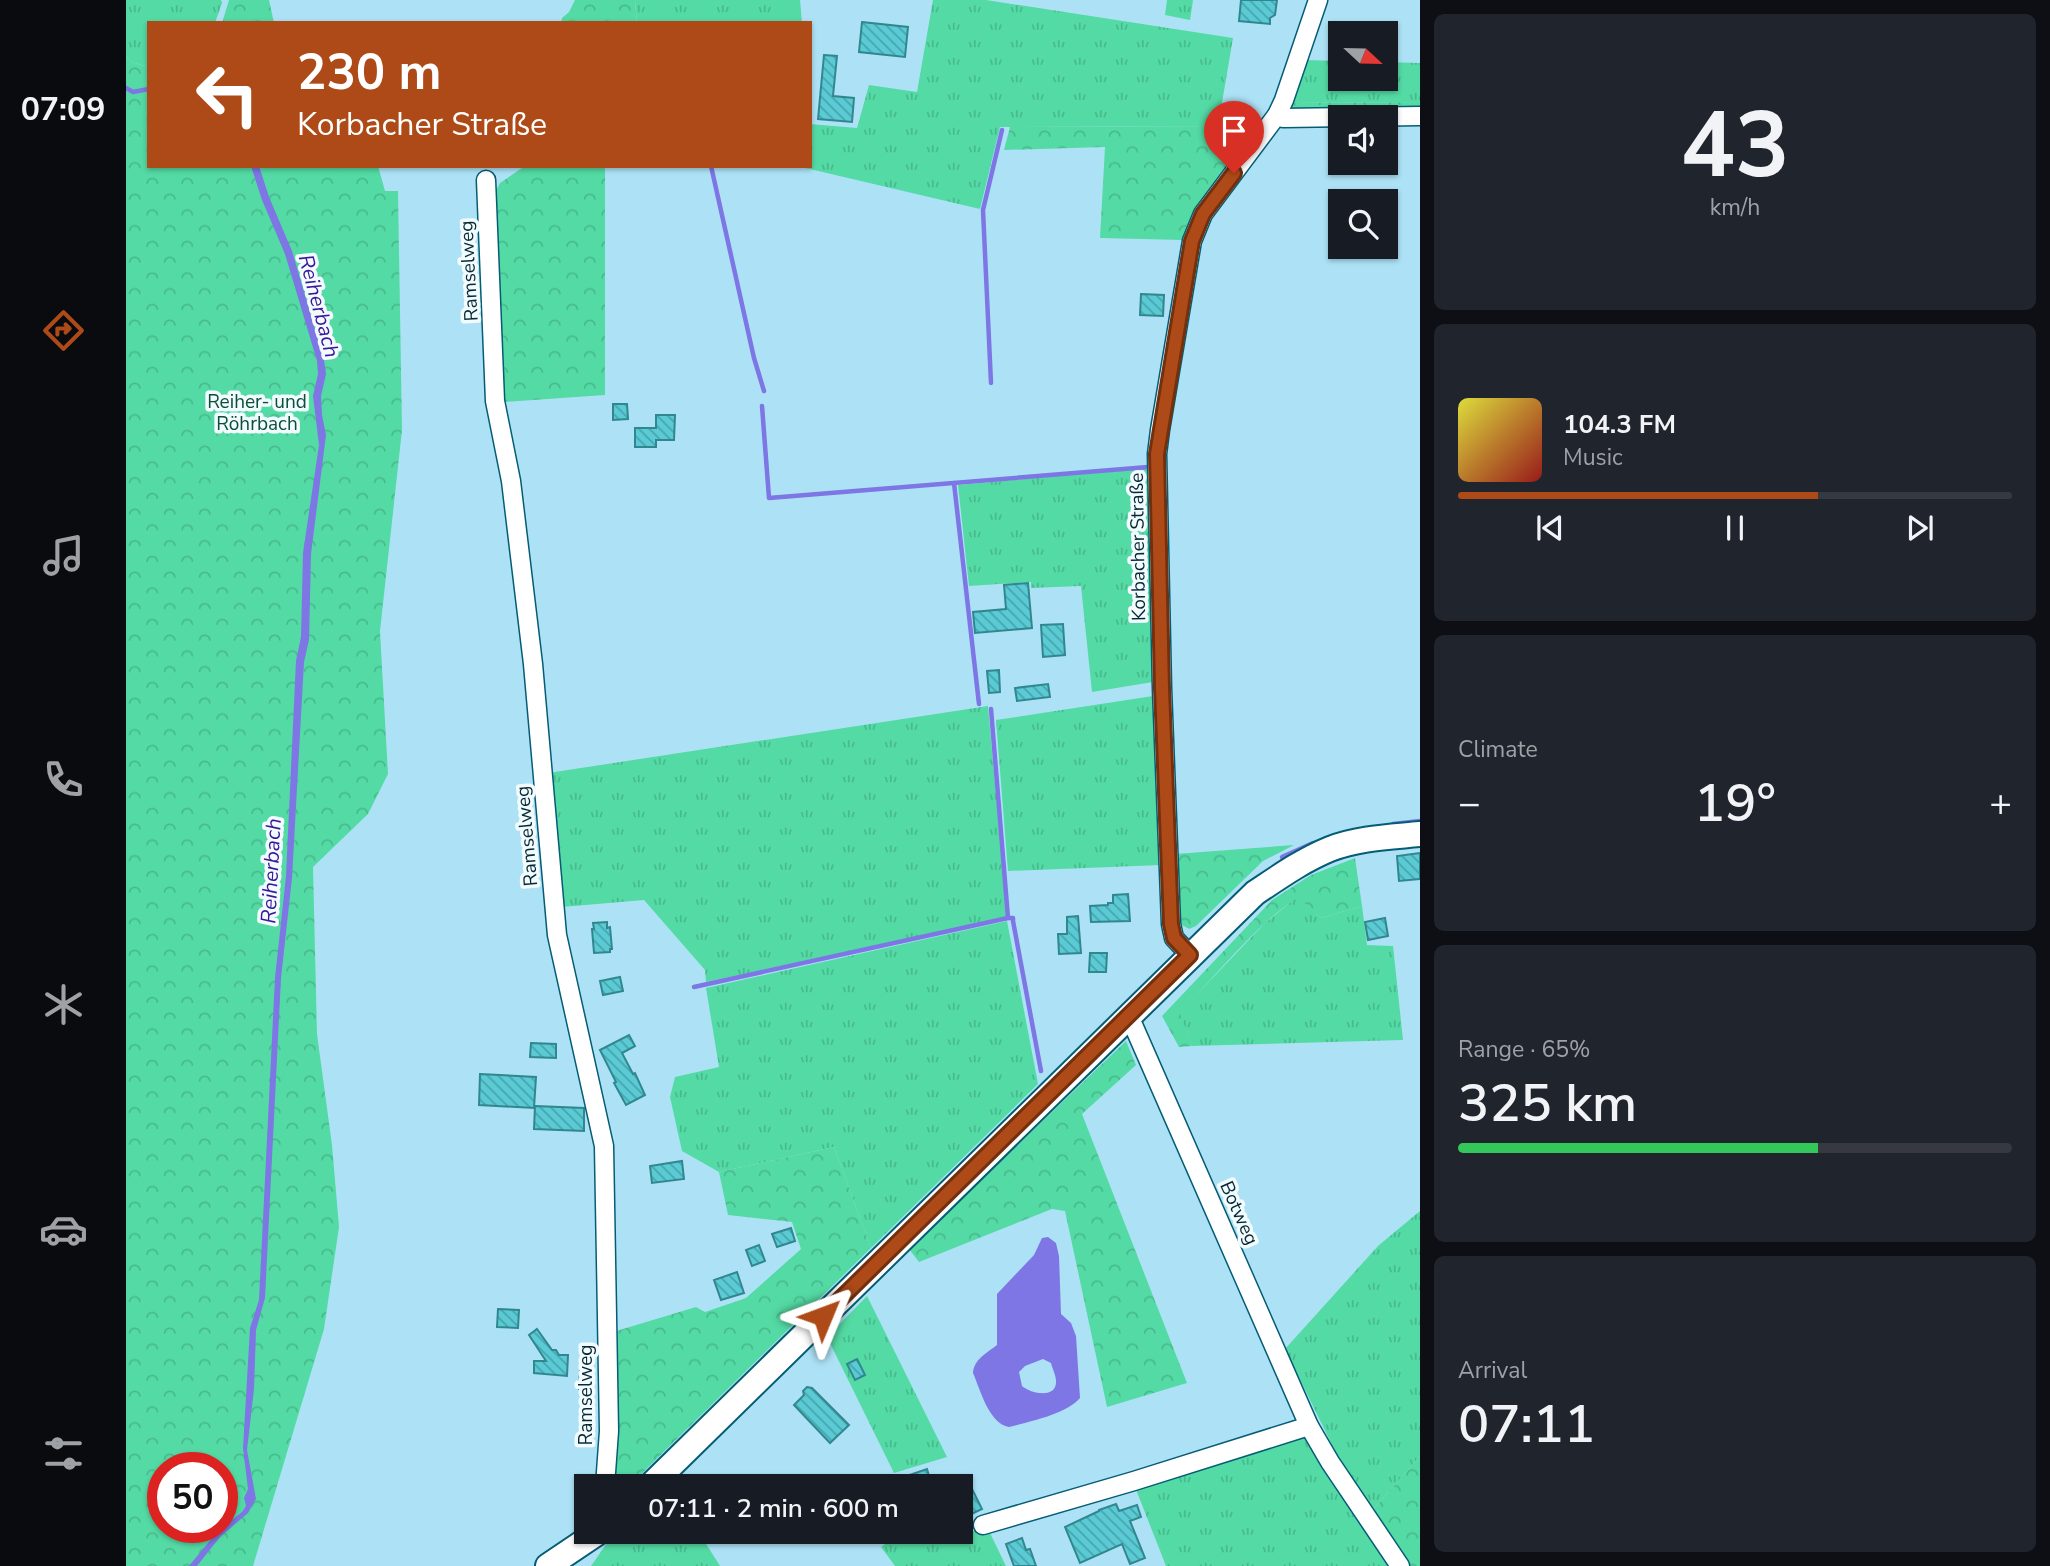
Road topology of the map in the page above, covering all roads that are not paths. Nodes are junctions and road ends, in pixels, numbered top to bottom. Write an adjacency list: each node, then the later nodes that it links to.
1 (1318, 0): 2 (street, Korbacher Straße)
2 (1277, 115): 3 (street); 6 (street, Korbacher Straße)
3 (1420, 116)
4 (486, 180): 9 (street, Ramselweg)
5 (1420, 834): 6 (main road)
6 (1190, 955): 7 (main road)
7 (1126, 1018): 8 (street, Botweg); 10 (main road)
8 (1309, 1426): 11 (street); 15 (street, Botweg)
9 (606, 1474)
10 (662, 1474)
11 (983, 1525)
12 (588, 1544): 13 (main road)
13 (574, 1559): 14 (main road)
14 (548, 1566)
15 (1400, 1566)

